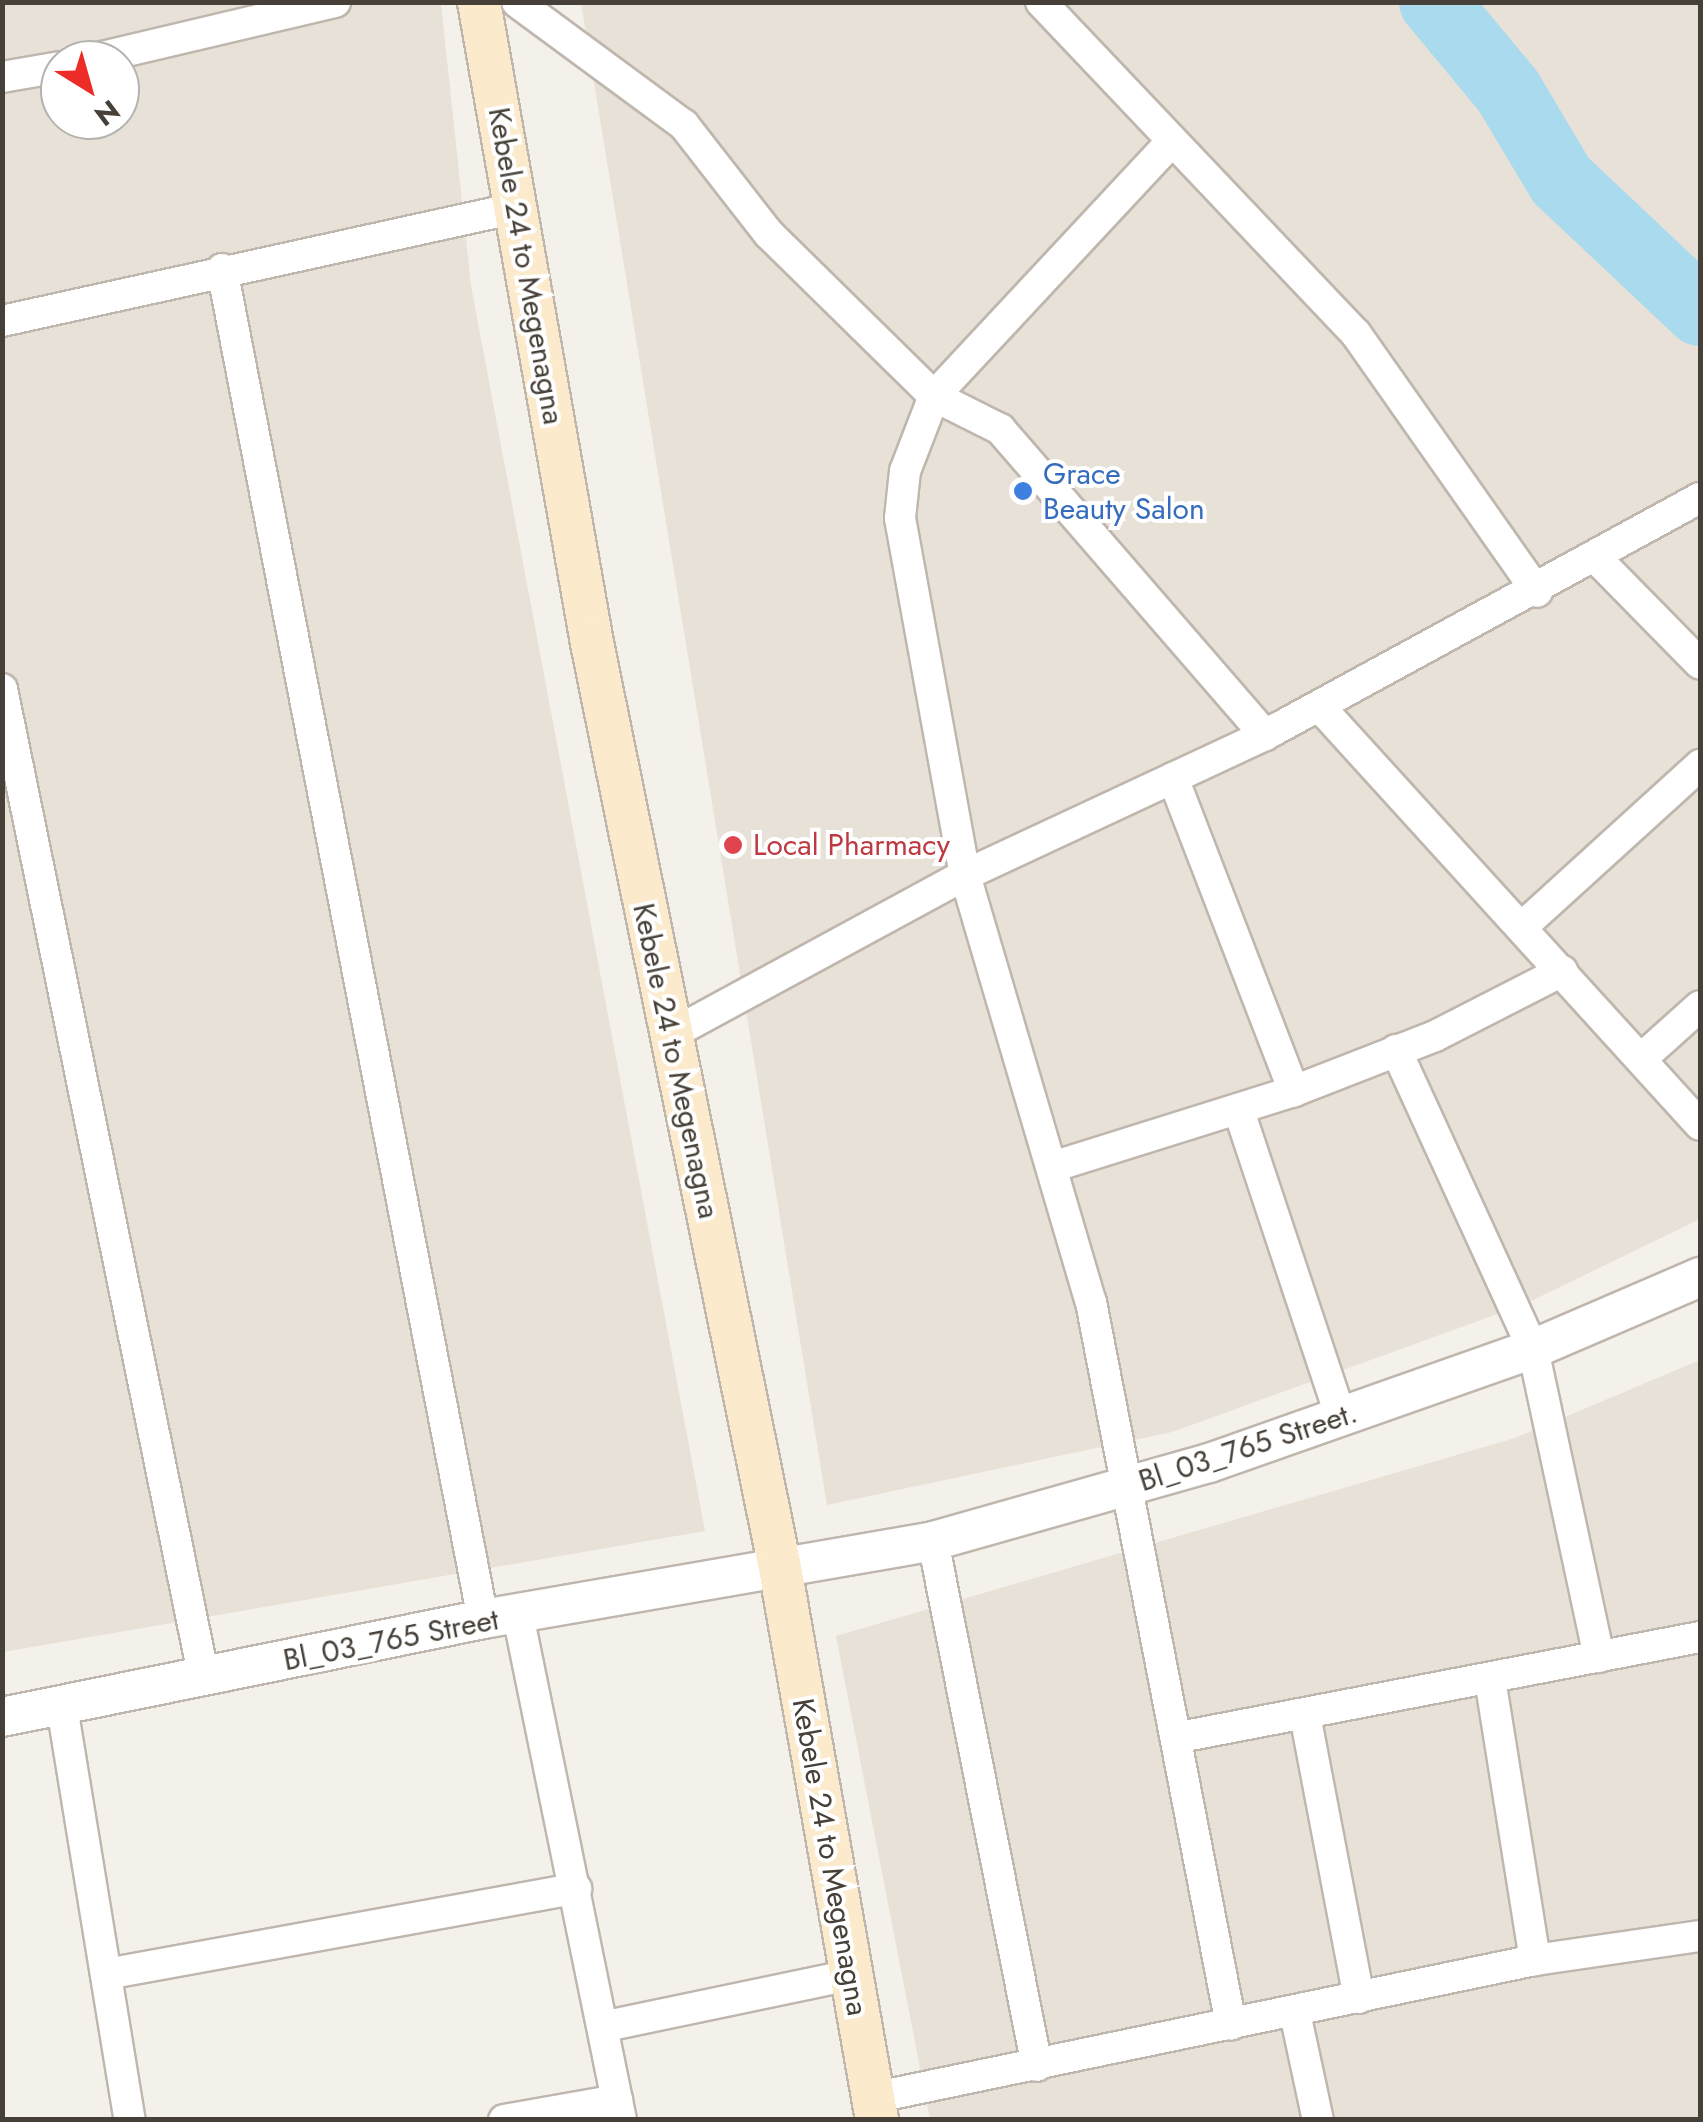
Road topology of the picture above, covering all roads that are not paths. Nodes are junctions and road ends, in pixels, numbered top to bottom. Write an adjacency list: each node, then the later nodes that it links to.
1 (335, 2): 5 (street)
2 (479, 2): 9 (main road, Kebele 24 to Megenagna)
3 (517, 2): 12 (street)
4 (1041, 2): 8 (street)
5 (140, 48)
6 (40, 70): 7 (street)
7 (2, 77)
8 (1172, 140): 12 (street); 15 (street)
9 (516, 208): 10 (street); 26 (main road, Kebele 24 to Megenagna)
10 (222, 270): 11 (street); 39 (street)
11 (2, 320)
12 (934, 396): 19 (street); 22 (street)
13 (1700, 498): 14 (street)
14 (1596, 558): 15 (street); 16 (street)
15 (1537, 592): 18 (street)
16 (1700, 664)
17 (2, 689): 42 (street)
18 (1319, 706): 19 (street); 23 (street)
19 (1265, 736): 21 (street)
20 (1700, 764): 23 (street)
21 (1174, 778): 22 (street); 29 (street)
22 (965, 875): 26 (street); 32 (street)
23 (1522, 928): 24 (street)
24 (1562, 971): 27 (street); 28 (street)
25 (1700, 1006): 28 (street)
26 (670, 1035): 38 (main road, Kebele 24 to Megenagna)
27 (1396, 1050): 29 (street); 34 (street)
28 (1641, 1059): 31 (street)
29 (1294, 1091): 30 (street)
30 (1239, 1111): 32 (street); 35 (street)
31 (1700, 1125)
32 (1052, 1167): 36 (street)
33 (1700, 1278): 34 (street, Bl_03_765 Street.)
34 (1533, 1348): 35 (street, Bl_03_765 Street.); 41 (street)
35 (1340, 1418): 36 (street, Bl_03_765 Street.)
36 (1128, 1486): 37 (street, Bl_03_765 Street.); 47 (street)
37 (933, 1541): 38 (street, Bl_03_765 Street.); 57 (street)
38 (780, 1568): 39 (street, Bl_03_765 Street); 52 (main road, Kebele 24 to Megenagna)
39 (500, 1617): 42 (street, Bl_03_765 Street); 48 (street)
40 (1700, 1637): 41 (street)
41 (1599, 1657): 43 (street)
42 (204, 1678): 44 (street, Bl_03_765 Street)
43 (1490, 1678): 45 (street); 50 (street)
44 (62, 1707): 46 (street, Bl_03_765 Street); 51 (street)
45 (1305, 1715): 47 (street); 53 (street)
46 (2, 1717)
47 (1180, 1737): 55 (street)
48 (576, 1889): 51 (street); 56 (street)
49 (1700, 1936): 50 (street)
50 (1534, 1960): 53 (street)
51 (106, 1974): 60 (street)
52 (851, 1976): 56 (street); 58 (main road, Kebele 24 to Megenagna)
53 (1358, 1998): 54 (street)
54 (1295, 2013): 55 (street); 62 (street)
55 (1231, 2025): 57 (street)
56 (606, 2026): 59 (street)
57 (1037, 2066): 58 (street)
58 (874, 2108)
59 (619, 2110): 61 (street)
60 (130, 2120)
61 (504, 2120)
62 (1318, 2120)

